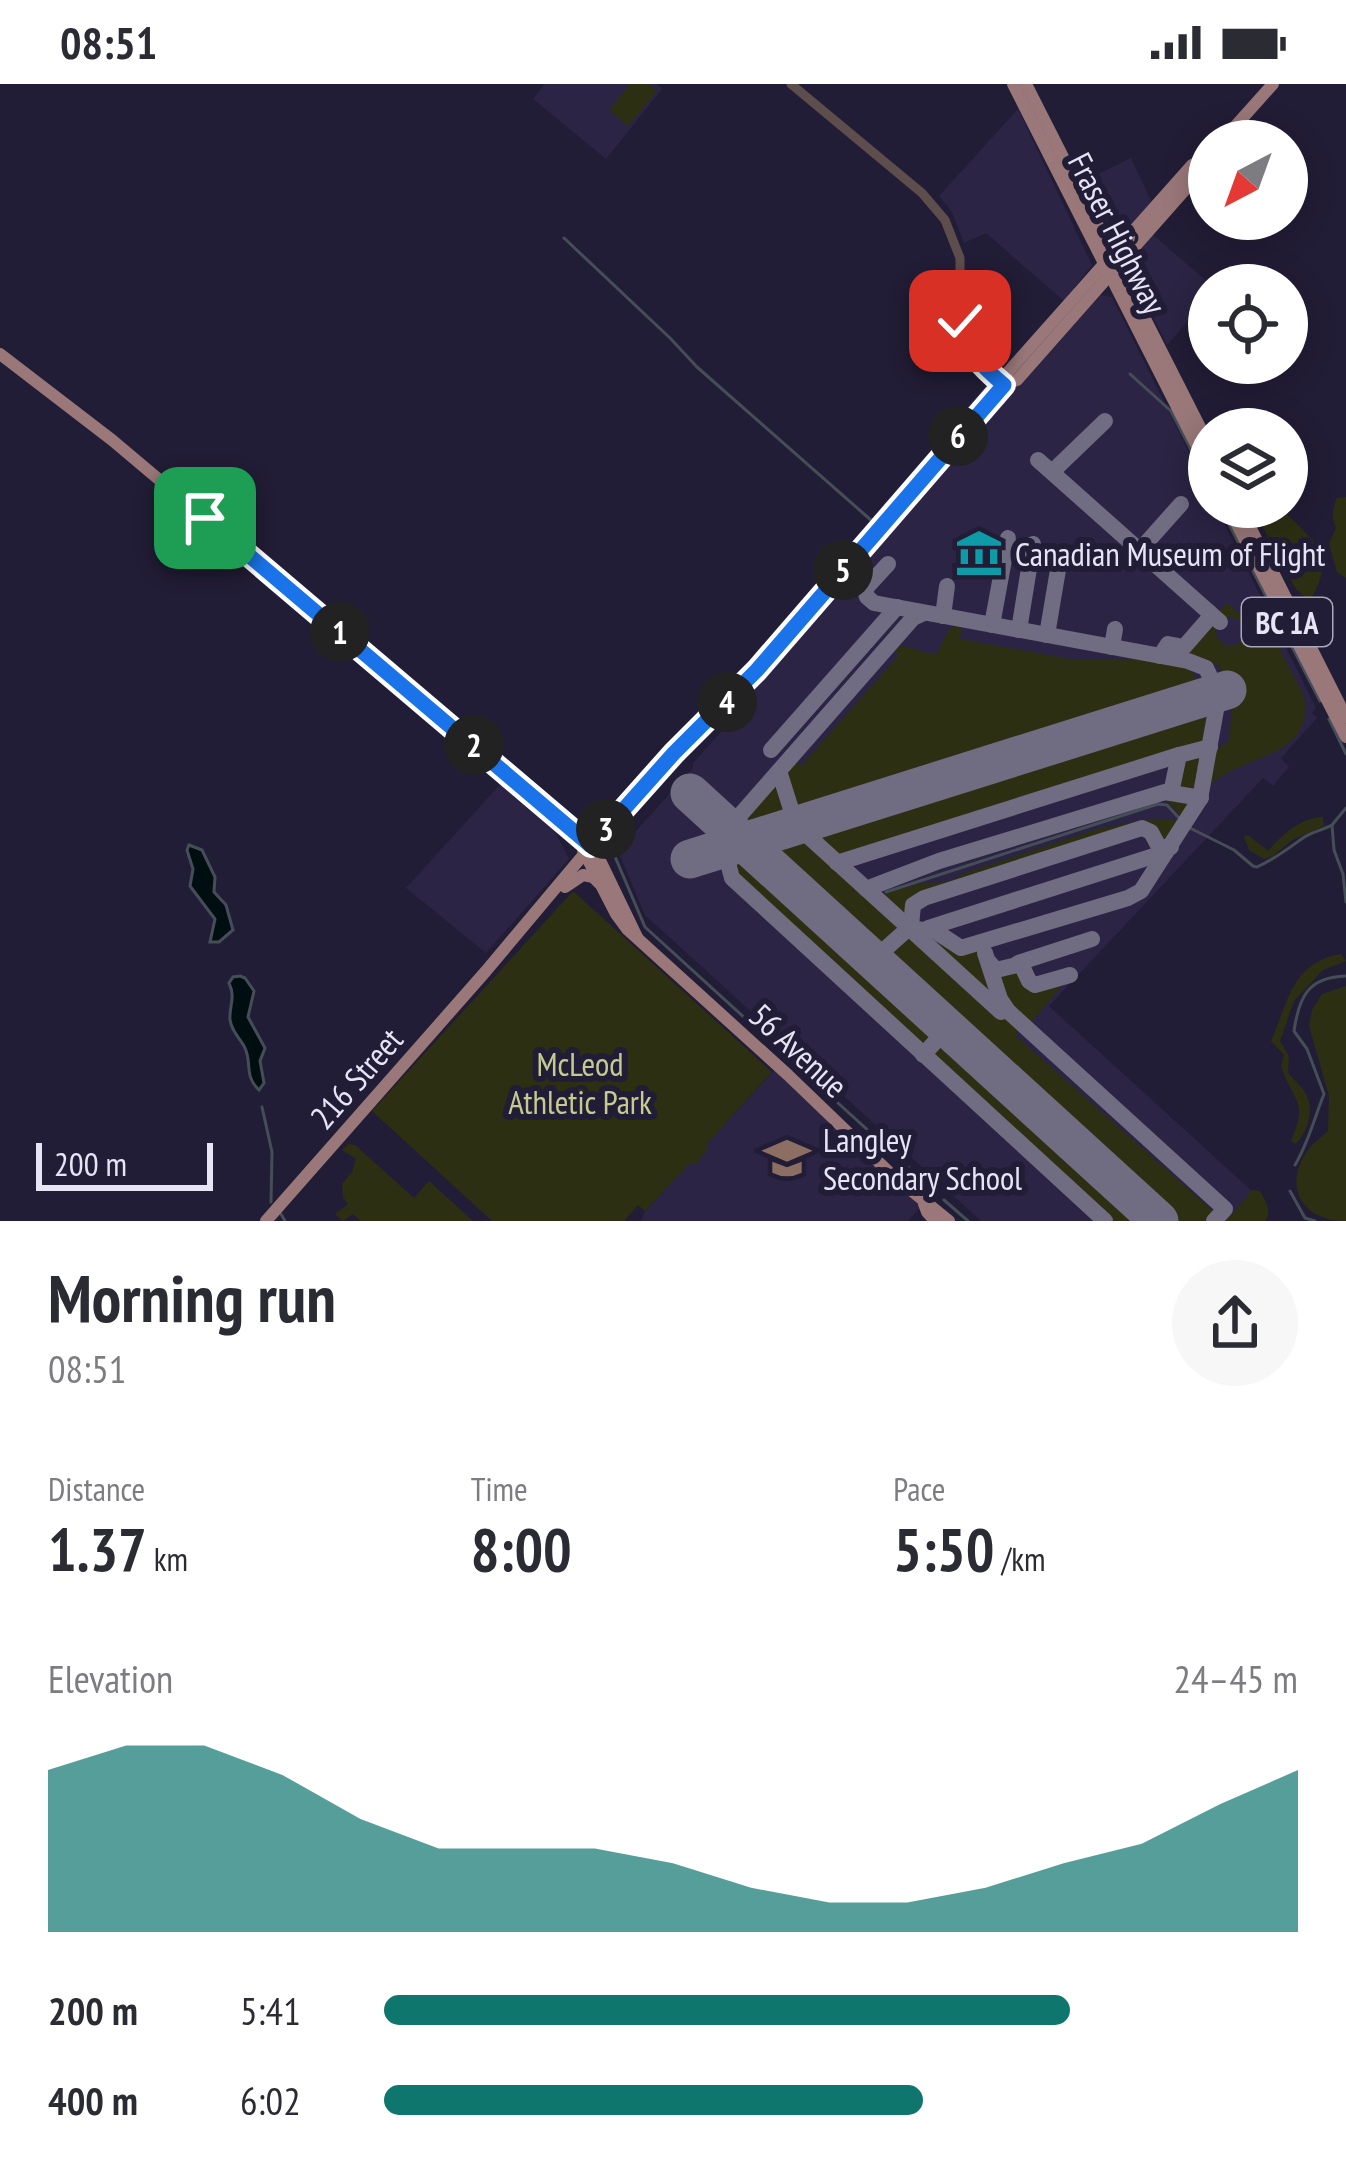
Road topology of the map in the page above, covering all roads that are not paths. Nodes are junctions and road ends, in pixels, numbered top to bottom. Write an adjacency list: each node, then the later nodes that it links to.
1 (791, 84): 10 (street)
2 (1013, 84): 8 (main road, Fraser Highway)
3 (1027, 84): 7 (main road, Fraser Highway)
4 (1273, 84): 5 (main road)
5 (1241, 120)
6 (1188, 170): 7 (main road, 216 Street)
7 (1117, 258): 8 (main road, 216 Street); 11 (main road, Fraser Highway)
8 (1106, 271): 10 (main road, 216 Street); 12 (main road, Fraser Highway)
9 (0, 354): 17 (main road, 56 Avenue)
10 (1004, 385): 17 (main road, 216 Street)
11 (1191, 408)
12 (1188, 429)
13 (1239, 528): 16 (main road, BC 1A)
14 (1251, 528): 15 (main road, BC 1A)
15 (1346, 717)
16 (1346, 737)
17 (590, 852): 18 (main road, 216 Street); 19 (main road, 56 Avenue); 20 (main road, 56 Avenue); 21 (main road, 216 Street)
18 (565, 886): 19 (main road); 21 (main road, 216 Street)
19 (604, 889): 20 (main road, 56 Avenue)
20 (637, 938): 22 (main road, 56 Avenue)
21 (486, 971): 23 (main road, 216 Street)
22 (924, 1204): 24 (main road, 56 Avenue); 25 (main road, 56 Avenue)
23 (266, 1221)
24 (935, 1221)
25 (949, 1221)

